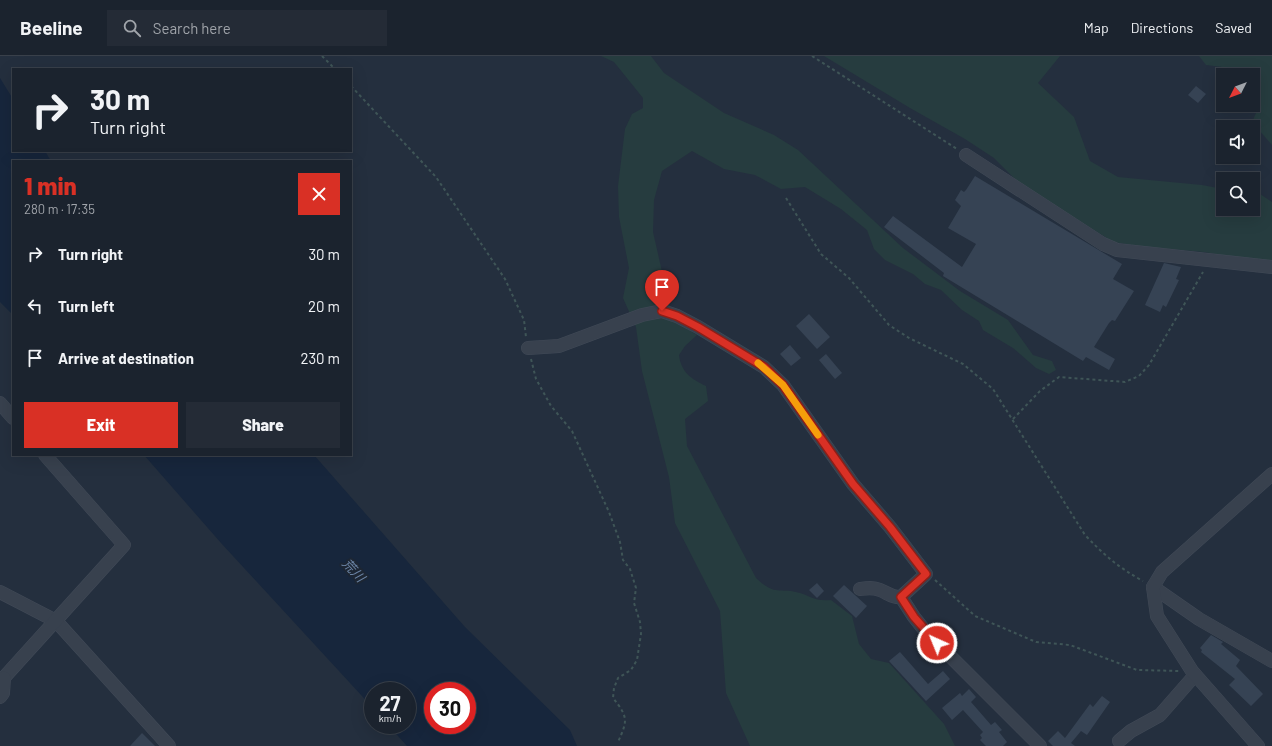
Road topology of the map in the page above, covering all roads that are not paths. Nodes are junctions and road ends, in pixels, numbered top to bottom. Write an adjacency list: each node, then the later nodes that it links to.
1 (966, 155): 2 (street)
2 (1272, 267)
3 (528, 348): 11 (street)
4 (0, 404): 5 (street)
5 (12, 417)
6 (46, 456): 12 (street)
7 (1272, 474): 8 (street)
8 (1153, 587): 13 (street); 14 (street)
9 (860, 588): 11 (street)
10 (0, 592): 12 (street)
11 (901, 597): 20 (street)
12 (56, 621): 15 (street); 19 (street)
13 (1272, 661)
14 (1193, 673): 17 (street); 18 (street)
15 (2, 680): 16 (street)
16 (0, 697)
17 (1119, 741)
18 (1251, 744)
19 (169, 746)
20 (1040, 746)

